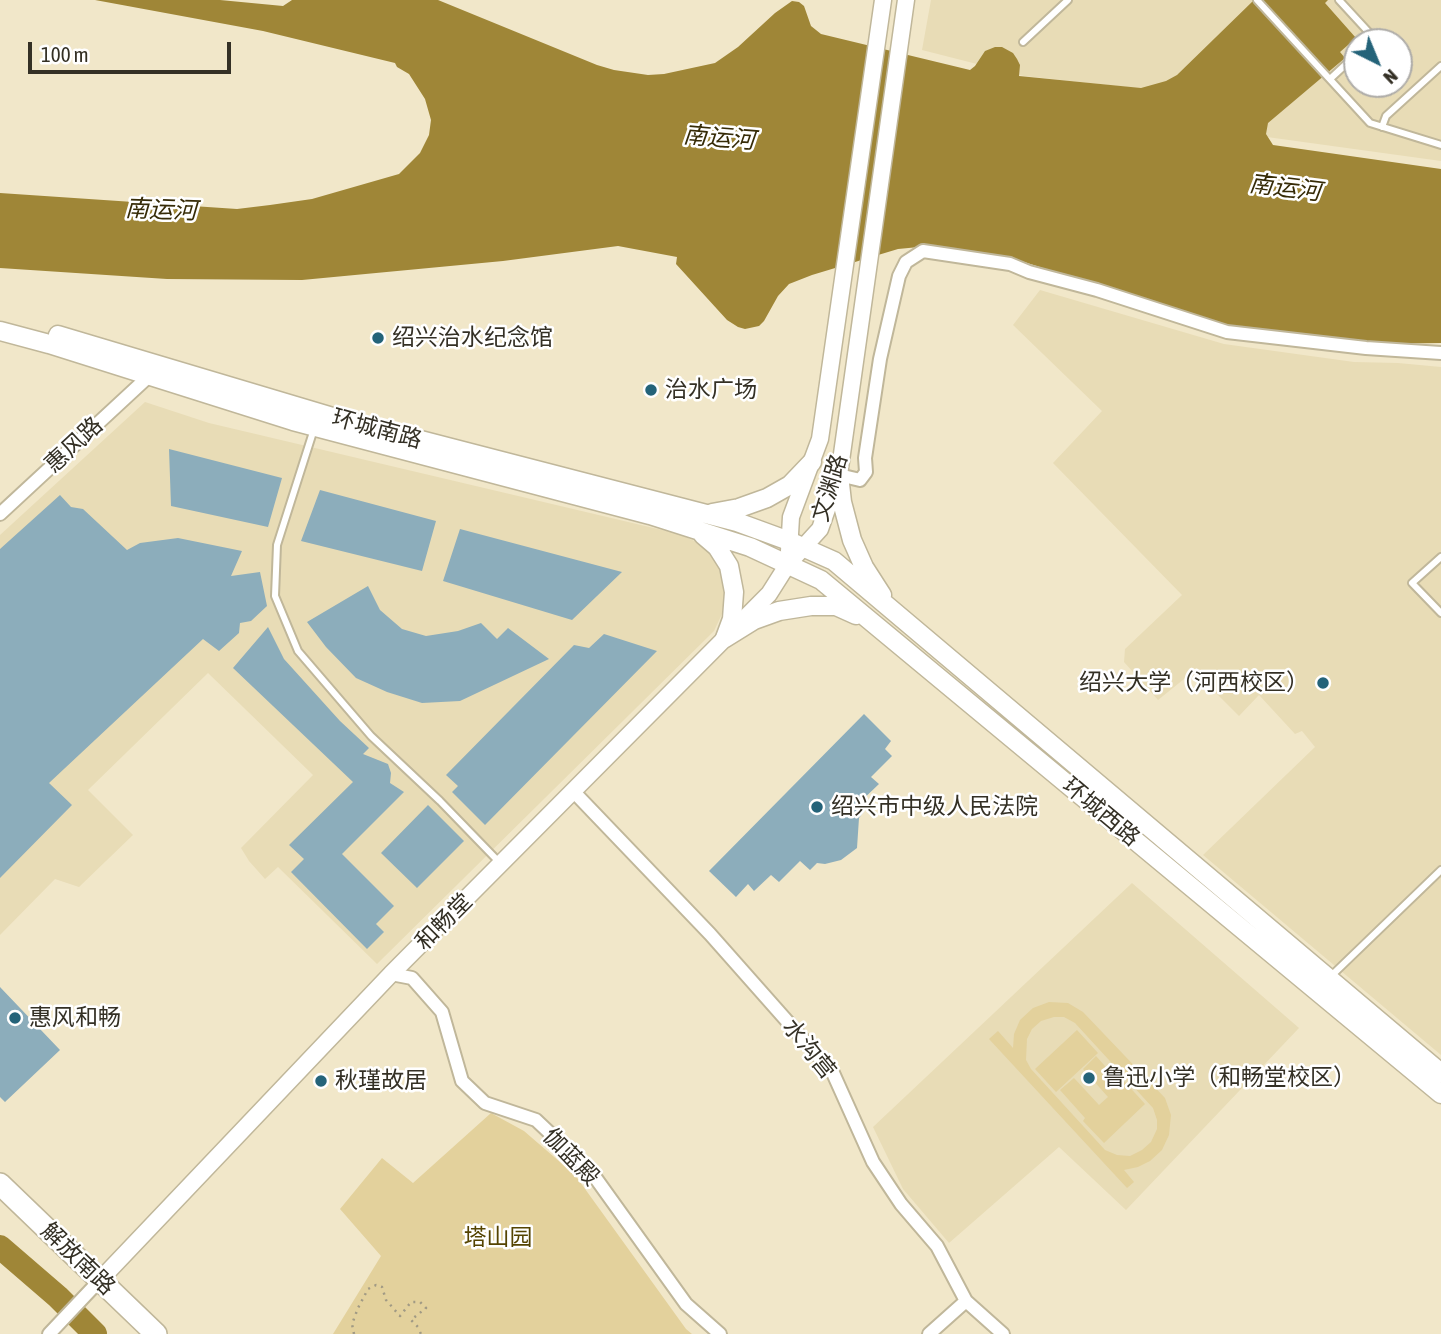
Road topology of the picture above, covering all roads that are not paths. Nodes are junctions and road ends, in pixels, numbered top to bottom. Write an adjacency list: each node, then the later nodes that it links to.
1 (883, 0): 18 (street, 文渊路)
2 (906, 0): 19 (street, 文渊路)
3 (1068, 0): 7 (lane)
4 (1257, 0): 10 (lane)
5 (1339, 0): 6 (lane)
6 (1365, 28)
7 (1023, 42)
8 (1441, 66): 11 (lane)
9 (1343, 67): 10 (lane)
10 (1330, 79): 11 (lane)
11 (1382, 127): 12 (lane)
12 (1441, 145)
13 (0, 319): 17 (main road, 环城南路)
14 (0, 331): 16 (main road, 环城南路)
15 (1441, 352): 19 (street)
16 (148, 377): 17 (main road, 环城南路); 20 (street, 惠风路)
17 (317, 420): 21 (main road, 环城南路); 22 (main road, 环城南路); 33 (lane)
18 (812, 463): 21 (main road); 24 (street, 文渊路)
19 (839, 475): 24 (street, 文渊路); 29 (main road)
20 (0, 514)
21 (708, 514): 23 (main road, 环城南路)
22 (685, 526): 25 (main road, 环城南路); 31 (main road)
23 (757, 528): 24 (main road, 环城西路)
24 (796, 544): 27 (street, 文渊路); 29 (main road, 环城西路)
25 (750, 547): 27 (main road, 环城西路)
26 (1441, 557): 28 (lane)
27 (788, 564): 30 (main road, 环城西路); 31 (street, 和畅堂)
28 (1441, 613)
29 (900, 617): 36 (main road, 环城西路)
30 (885, 633): 31 (main road); 38 (main road, 环城西路)
31 (725, 638): 32 (street, 和畅堂)
32 (573, 792): 33 (street, 和畅堂); 42 (street, 水沟营)
33 (501, 864): 35 (street, 和畅堂)
34 (1441, 870): 36 (lane)
35 (391, 974): 41 (street, 和畅堂); 46 (street, 伽蓝殿)
36 (1328, 978): 37 (main road, 环城西路)
37 (1441, 1073)
38 (1441, 1094)
39 (0, 1184): 41 (main road, 解放南路)
40 (0, 1205): 41 (main road, 解放南路)
41 (85, 1297): 43 (street); 44 (main road, 解放南路); 45 (main road, 解放南路)
42 (966, 1301): 47 (street); 48 (street, 水沟营)
43 (49, 1334)
44 (139, 1334)
45 (156, 1334)
46 (720, 1334)
47 (929, 1334)
48 (1003, 1334)

